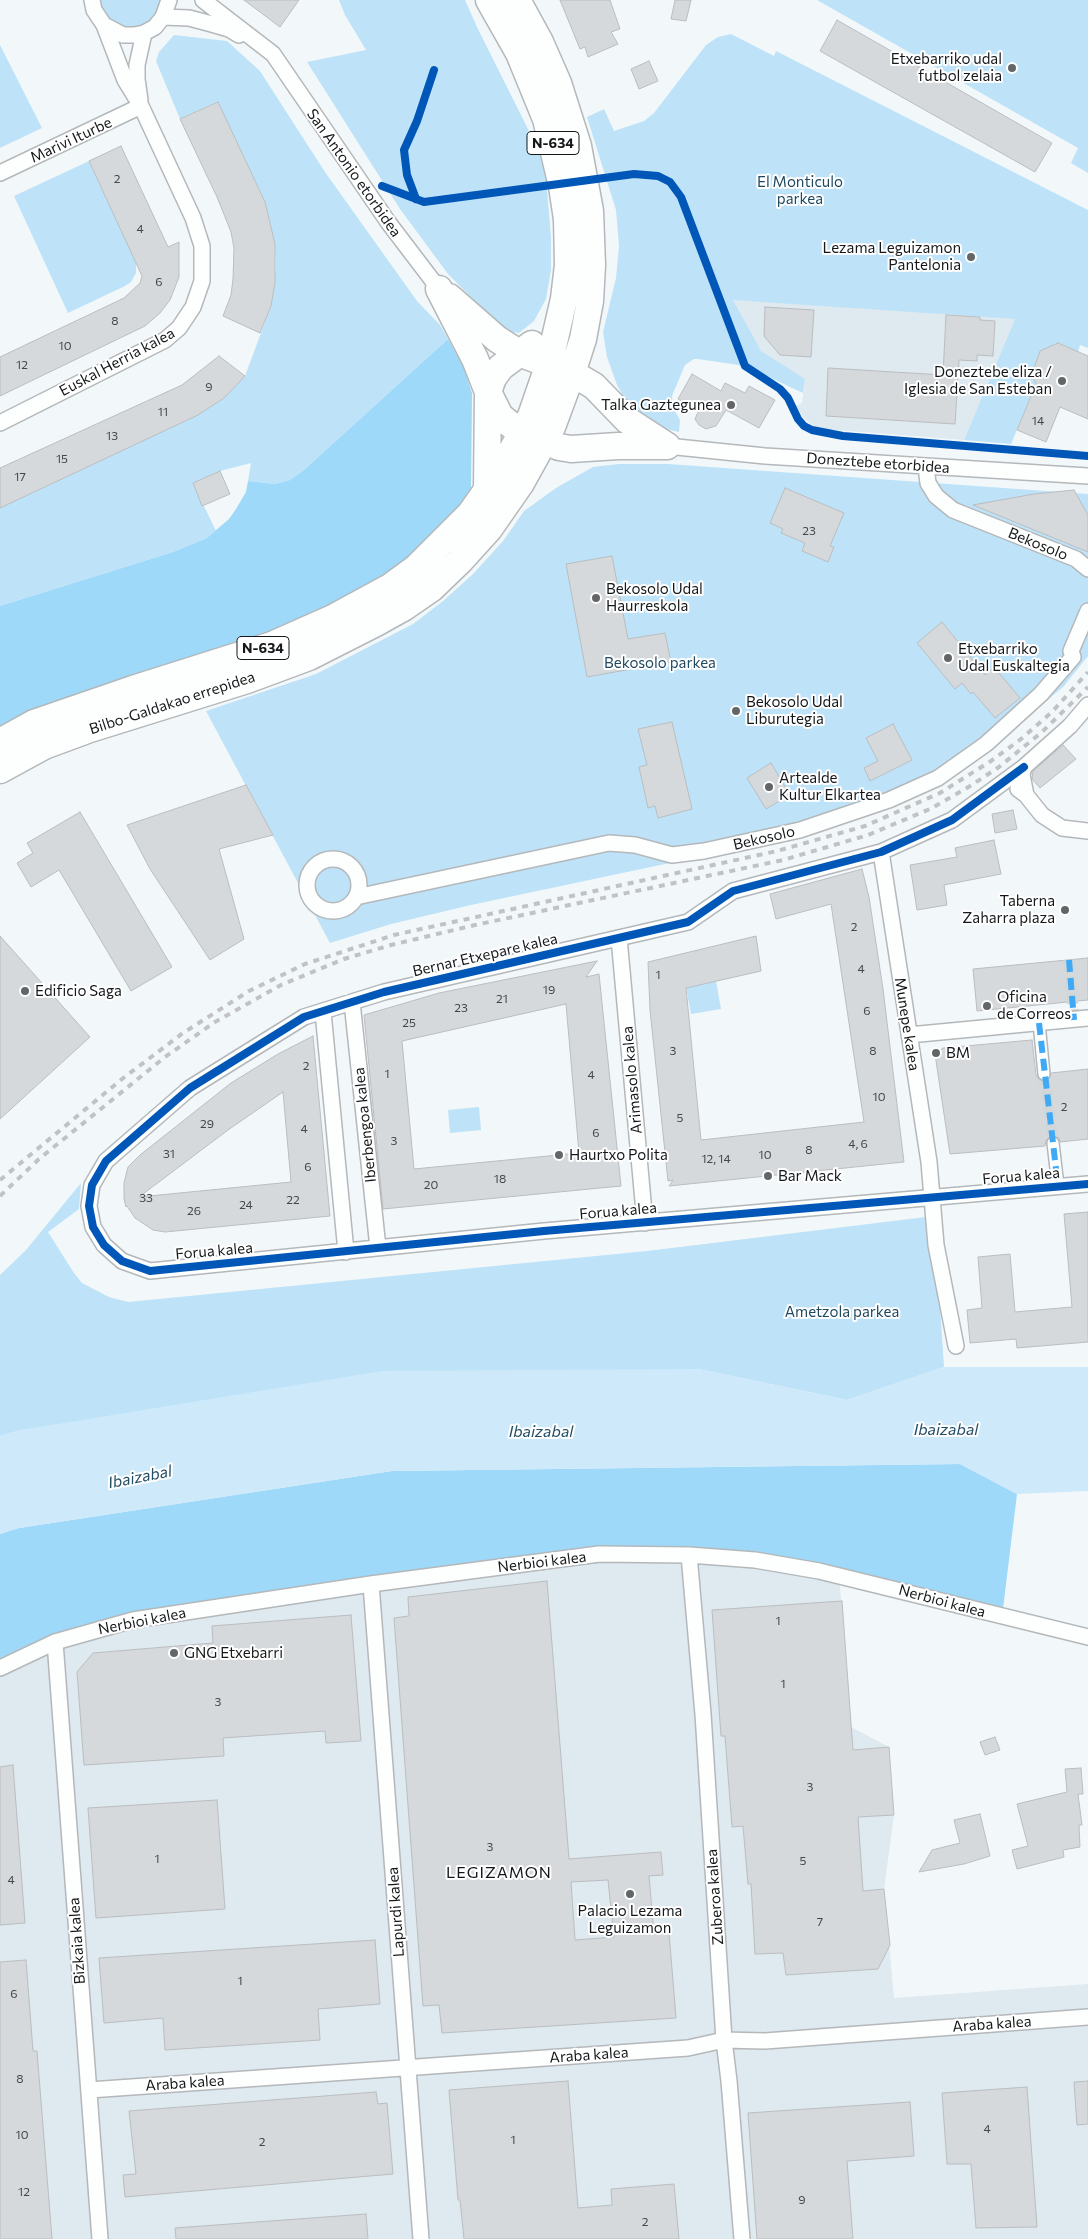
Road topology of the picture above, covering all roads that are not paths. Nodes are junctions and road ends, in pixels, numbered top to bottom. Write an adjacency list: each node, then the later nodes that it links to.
1 (92, 0): 7 (street, Euskal Herria kalea)
2 (169, 0): 6 (street)
3 (203, 0): 9 (street, San Antonio etorbidea)
4 (489, 0): 13 (highway, Bilbo-Galdakao errepidea / N-634)
5 (517, 0): 14 (highway, Bilbo-Galdakao errepidea / N-634)
6 (164, 17): 8 (street); 9 (street, San Antonio etorbidea)
7 (104, 25): 8 (street); 10 (street, Euskal Herria kalea)
8 (144, 33): 10 (street, Euskal Herria kalea)
9 (273, 54): 12 (street, San Antonio etorbidea)
10 (141, 106): 11 (street, Marivi Iturbe); 19 (street, Euskal Herria kalea)
11 (0, 174)
12 (439, 289): 15 (highway); 17 (highway)
13 (564, 299): 15 (highway); 16 (highway, Bilbo-Galdakao errepidea / N-634)
14 (583, 339): 16 (highway, Bilbo-Galdakao errepidea / N-634); 18 (highway)
15 (519, 352): 16 (highway); 17 (highway)
16 (561, 369): 18 (highway); 20 (highway, Bilbo-Galdakao errepidea / N-634)
17 (488, 392): 20 (highway); 25 (highway)
18 (610, 403): 21 (highway); 22 (highway)
19 (0, 423)
20 (534, 436): 22 (highway); 25 (highway, Bilbo-Galdakao errepidea / N-634)
21 (668, 446): 22 (highway); 23 (street, Doneztebe etorbidea)
22 (588, 448): 25 (highway)
23 (926, 467): 24 (street, Doneztebe etorbidea); 26 (street, Bekosolo)
24 (1088, 476)
25 (499, 494): 29 (highway, Bilbo-Galdakao errepidea / N-634); 31 (highway, Bilbo-Galdakao errepidea / N-634)
26 (1088, 569)
27 (1088, 611): 36 (street, Bekosolo)
28 (1088, 705): 30 (street, Bernar Etxepare kalea)
29 (0, 742)
30 (1024, 767): 32 (street, Bernar Etxepare kalea); 33 (street)
31 (0, 770)
32 (994, 788): 33 (street); 35 (street, Bernar Etxepare kalea)
33 (1026, 794): 34 (street)
34 (1088, 831)
35 (881, 852): 37 (street, Bernar Etxepare kalea); 42 (street, Munepe kalea)
36 (356, 897)
37 (619, 938): 38 (street, Bernar Etxepare kalea); 48 (street, Arimasolo kalea)
38 (352, 1002): 39 (street, Bernar Etxepare kalea); 49 (street, Iberbengoa kalea)
39 (323, 1012): 50 (street, Iberbengoa kalea); 51 (street, Bernar Etxepare kalea)
40 (1088, 1018): 41 (street)
41 (1039, 1023): 42 (street); 43 (street)
42 (909, 1036): 47 (street, Munepe kalea)
43 (1044, 1074)
44 (1052, 1143): 46 (street)
45 (1088, 1184): 46 (street, Forua kalea)
46 (1058, 1186): 47 (street, Forua kalea)
47 (933, 1197): 48 (street, Forua kalea); 52 (street)
48 (645, 1222): 49 (street, Forua kalea)
49 (378, 1248): 50 (street, Forua kalea)
50 (346, 1252): 51 (street, Forua kalea)
51 (150, 1271)
52 (956, 1346)
53 (689, 1554): 54 (street, Nerbioi kalea); 55 (street, Nerbioi kalea); 59 (street, Zuberoa kalea)
54 (371, 1584): 56 (street, Nerbioi kalea); 60 (street, Lapurdi kalea)
55 (1088, 1637)
56 (55, 1642): 57 (street, Nerbioi kalea); 61 (street, Bizkaia kalea)
57 (0, 1668)
58 (1088, 2018): 59 (street, Araba kalea)
59 (724, 2040): 60 (street, Araba kalea); 64 (street, Zuberoa kalea)
60 (408, 2068): 61 (street, Araba kalea); 63 (street, Lapurdi kalea)
61 (89, 2090): 62 (street, Bizkaia kalea)
62 (100, 2239)
63 (421, 2239)
64 (742, 2239)

